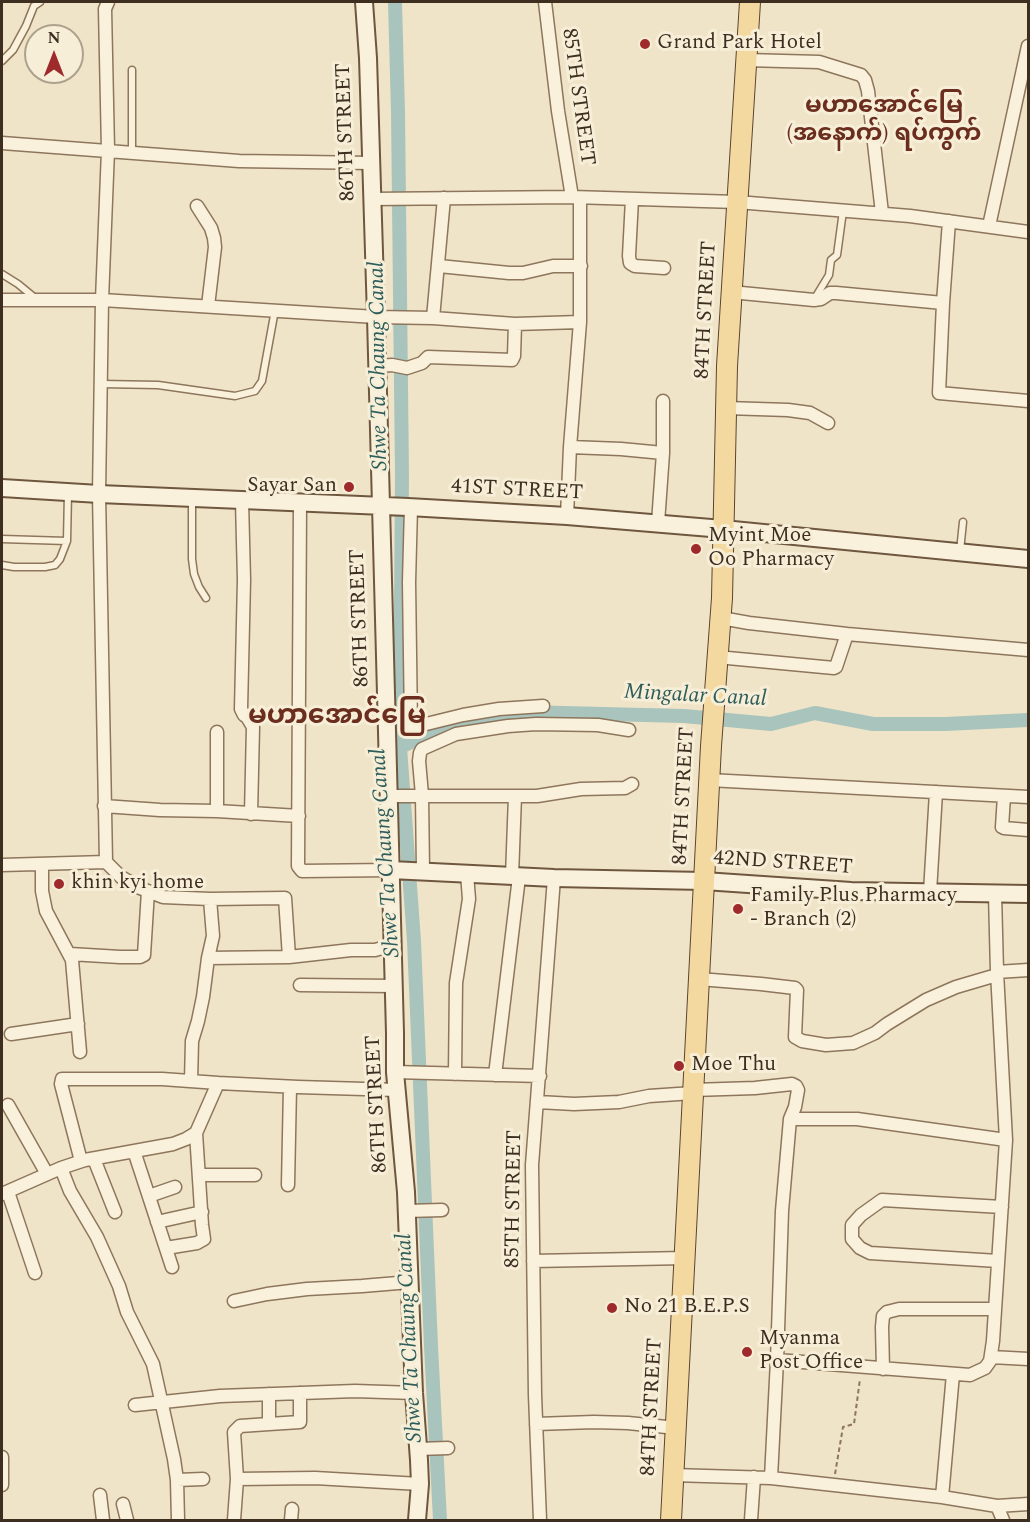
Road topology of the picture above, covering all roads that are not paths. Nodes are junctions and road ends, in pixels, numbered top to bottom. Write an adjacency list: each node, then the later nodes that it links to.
1 (40, 2): 8 (lane)
2 (107, 2): 11 (street)
3 (364, 2): 13 (main road, 86TH STREET)
4 (545, 2): 14 (street, 85TH STREET)
5 (750, 2): 7 (main road, 84TH STREET)
6 (1029, 46): 23 (street)
7 (746, 60): 18 (main road, 84TH STREET); 21 (street)
8 (2, 61)
9 (132, 70): 12 (lane)
10 (2, 143): 11 (street)
11 (108, 150): 12 (street); 32 (street)
12 (132, 152): 13 (street)
13 (370, 163): 16 (main road, 86TH STREET)
14 (576, 197): 15 (street); 17 (street); 26 (street, 85TH STREET)
15 (444, 198): 16 (street); 25 (street)
16 (378, 199): 37 (main road, 86TH STREET)
17 (632, 199): 18 (street); 27 (street)
18 (737, 202): 20 (street); 29 (main road, 84TH STREET)
19 (197, 206): 35 (street)
20 (843, 210): 21 (street); 33 (lane)
21 (882, 213): 22 (street)
22 (949, 221): 23 (street); 34 (street)
23 (989, 226): 24 (street)
24 (1029, 232)
25 (439, 266): 26 (street); 38 (street)
26 (581, 266): 39 (street, 85TH STREET)
27 (664, 268)
28 (2, 274): 31 (lane)
29 (731, 292): 33 (street); 45 (main road, 84TH STREET)
30 (2, 300): 31 (street)
31 (38, 300): 32 (street)
32 (102, 300): 35 (street); 42 (street)
33 (814, 300): 34 (street)
34 (943, 303): 44 (street)
35 (208, 306): 36 (street)
36 (275, 310): 37 (street); 42 (lane)
37 (382, 317): 38 (street); 41 (main road, 86TH STREET)
38 (433, 318): 40 (street)
39 (580, 322): 40 (street); 47 (street, 85TH STREET)
40 (515, 324): 41 (street)
41 (384, 365): 55 (main road, 86TH STREET)
42 (101, 384): 51 (street)
43 (663, 400): 48 (street)
44 (1029, 401)
45 (726, 408): 46 (street); 60 (main road, 84TH STREET)
46 (828, 423)
47 (570, 447): 48 (street); 57 (street, 85TH STREET)
48 (663, 453): 59 (street)
49 (2, 488): 50 (main road, 41ST STREET)
50 (68, 492): 51 (main road, 41ST STREET); 62 (lane)
51 (99, 494): 52 (main road, 41ST STREET); 82 (street)
52 (192, 498): 53 (main road, 41ST STREET); 66 (lane)
53 (242, 501): 54 (main road, 41ST STREET); 84 (street)
54 (300, 503): 55 (main road, 41ST STREET); 85 (street)
55 (383, 506): 56 (main road, 41ST STREET); 78 (main road, 86TH STREET)
56 (410, 507): 57 (main road, 41ST STREET); 71 (street)
57 (567, 516): 59 (main road, 41ST STREET)
58 (963, 522): 63 (lane)
59 (658, 523): 60 (main road, 41ST STREET)
60 (723, 529): 63 (main road, 41ST STREET); 67 (main road, 84TH STREET)
61 (2, 539): 62 (lane)
62 (66, 541): 65 (lane)
63 (960, 552): 64 (main road, 41ST STREET)
64 (1029, 559)
65 (2, 565)
66 (206, 598)
67 (720, 618): 68 (street); 70 (main road, 84TH STREET)
68 (847, 634): 69 (street); 70 (street)
69 (1029, 650)
70 (717, 657): 74 (main road, 84TH STREET)
71 (543, 706)
72 (629, 730): 77 (street)
73 (217, 732): 83 (street)
74 (710, 780): 76 (street); 95 (main road, 84TH STREET)
75 (632, 783): 79 (street)
76 (936, 792): 80 (street); 97 (street)
77 (419, 795): 78 (street); 79 (street); 91 (street)
78 (394, 796): 90 (main road, 86TH STREET)
79 (515, 796): 93 (street)
80 (1004, 796): 81 (street); 86 (street)
81 (1029, 797)
82 (104, 806): 83 (street); 87 (street)
83 (217, 811): 84 (street)
84 (251, 814): 85 (street)
85 (299, 816): 90 (street)
86 (1029, 830)
87 (106, 862): 89 (street); 96 (street)
88 (2, 865): 89 (street)
89 (42, 865): 102 (street)
90 (396, 870): 91 (main road, 42ND STREET); 101 (main road, 86TH STREET)
91 (422, 872): 92 (main road, 42ND STREET)
92 (467, 874): 93 (main road, 42ND STREET); 114 (street)
93 (515, 876): 94 (main road, 42ND STREET); 115 (street)
94 (554, 878): 95 (main road, 42ND STREET); 116 (street, 85TH STREET)
95 (704, 881): 97 (main road, 42ND STREET); 107 (main road, 84TH STREET)
96 (148, 891): 100 (street); 102 (street)
97 (930, 892): 98 (main road, 42ND STREET)
98 (995, 894): 99 (main road, 42ND STREET); 106 (street)
99 (1029, 894)
100 (210, 899): 103 (street); 104 (street)
101 (393, 945): 103 (street); 109 (main road, 86TH STREET)
102 (70, 954): 110 (street)
103 (289, 957): 104 (street)
104 (208, 958): 117 (street)
105 (1029, 970): 106 (street)
106 (997, 974): 107 (street); 126 (street)
107 (699, 979): 121 (main road, 84TH STREET)
108 (300, 985): 109 (street)
109 (394, 986): 113 (main road, 86TH STREET)
110 (78, 1024): 111 (street); 112 (street)
111 (11, 1034)
112 (80, 1052)
113 (402, 1072): 114 (street); 120 (main road, 86TH STREET)
114 (455, 1074): 115 (street)
115 (495, 1075): 116 (street)
116 (540, 1076): 122 (street, 85TH STREET)
117 (191, 1081): 118 (street); 129 (street)
118 (218, 1083): 119 (street); 125 (street)
119 (290, 1087): 120 (street); 134 (street)
120 (397, 1090): 140 (main road, 86TH STREET)
121 (693, 1092): 122 (street); 124 (street); 145 (main road, 84TH STREET)
122 (538, 1102): 146 (street, 85TH STREET)
123 (8, 1105): 131 (street)
124 (790, 1119): 126 (street); 155 (street)
125 (196, 1133): 127 (street); 132 (street)
126 (1006, 1140): 138 (street)
127 (134, 1151): 128 (street); 137 (street)
128 (94, 1159): 129 (street); 141 (street)
129 (81, 1161): 130 (street)
130 (61, 1168): 131 (street); 161 (street)
131 (47, 1174): 136 (street)
132 (199, 1175): 133 (street); 142 (street)
133 (255, 1175)
134 (288, 1185)
135 (175, 1187): 137 (street)
136 (5, 1193): 149 (street)
137 (148, 1196): 143 (street)
138 (1002, 1207): 147 (street); 147 (street)
139 (438, 1210): 140 (street)
140 (413, 1211): 150 (main road, 86TH STREET)
141 (115, 1212)
142 (202, 1212): 143 (street); 144 (street)
143 (157, 1222): 144 (street)
144 (166, 1248): 148 (street)
145 (685, 1258): 146 (street); 165 (main road, 84TH STREET)
146 (533, 1261): 164 (street, 85TH STREET)
147 (999, 1261): 152 (street)
148 (172, 1267)
149 (35, 1273)
150 (410, 1282): 151 (street); 159 (main road, 86TH STREET)
151 (234, 1301)
152 (995, 1309): 153 (street); 156 (street)
153 (991, 1358): 154 (street); 157 (street)
154 (1029, 1359)
155 (777, 1360): 156 (street); 171 (street)
156 (883, 1369): 157 (street)
157 (953, 1374): 178 (street)
158 (300, 1393): 159 (street); 160 (street); 163 (street)
159 (414, 1393): 167 (main road, 86TH STREET)
160 (269, 1394): 161 (street); 163 (street)
161 (161, 1403): 162 (street); 174 (street)
162 (135, 1405)
163 (269, 1424): 173 (street)
164 (536, 1424): 165 (street); 187 (street, 85TH STREET)
165 (676, 1428): 169 (main road, 84TH STREET)
166 (446, 1448): 167 (street)
167 (424, 1449): 175 (main road, 86TH STREET)
168 (2, 1457): 176 (street)
169 (674, 1475): 170 (street); 188 (main road, 84TH STREET)
170 (754, 1477): 171 (street); 189 (street)
171 (771, 1478): 178 (street)
172 (202, 1479): 174 (street)
173 (237, 1479): 175 (street); 185 (street)
174 (177, 1480): 184 (street)
175 (420, 1484): 186 (main road, 86TH STREET)
176 (2, 1485)
177 (100, 1495): 182 (street)
178 (942, 1497): 181 (street)
179 (123, 1504): 183 (street)
180 (1029, 1504): 181 (street)
181 (997, 1506): 190 (street)
182 (103, 1521)
183 (127, 1521)
184 (178, 1521)
185 (234, 1521)
186 (417, 1521)
187 (540, 1521)
188 (671, 1521)
189 (751, 1521)
190 (1003, 1521)

